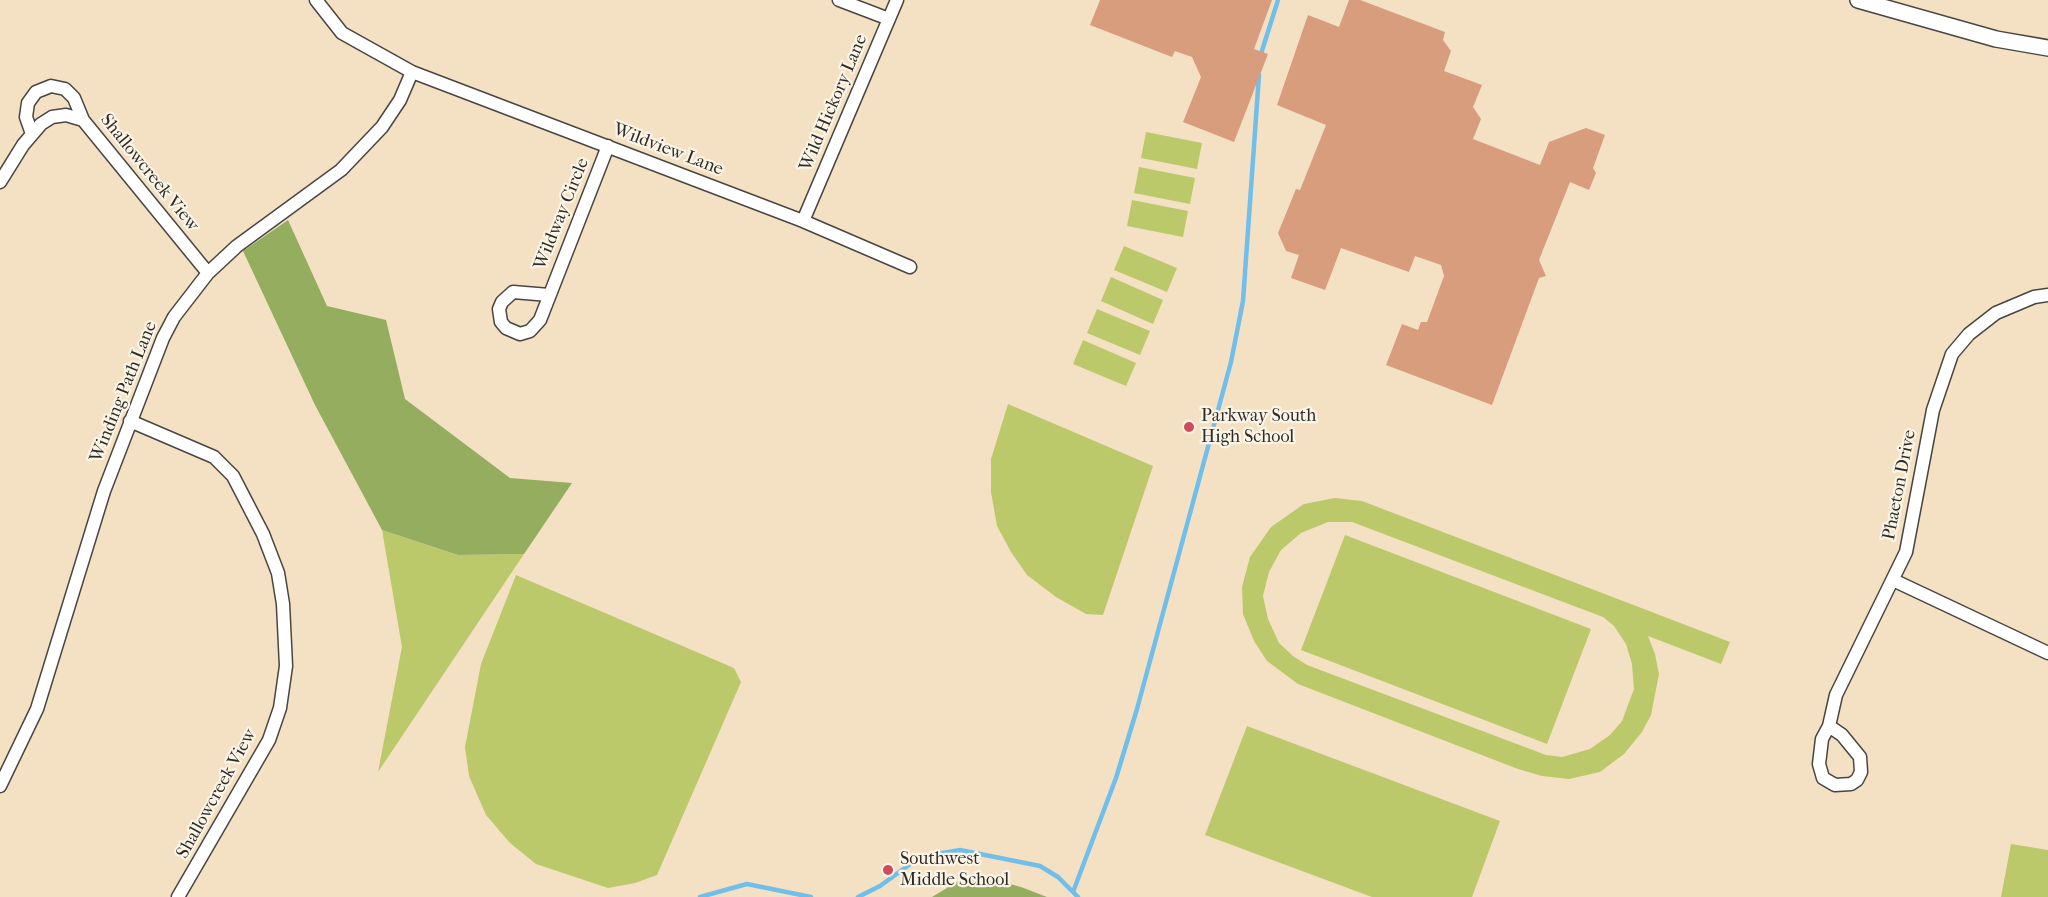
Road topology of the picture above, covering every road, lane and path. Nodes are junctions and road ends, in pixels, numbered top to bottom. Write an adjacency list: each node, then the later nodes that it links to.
1 (316, 0): 7 (street)
2 (839, 0): 5 (street)
3 (897, 0): 5 (street, Wild Hickory Lane)
4 (1858, 0): 6 (street)
5 (889, 19): 12 (street, Wild Hickory Lane)
6 (2048, 48)
7 (412, 72): 10 (street, Wildview Lane); 14 (street, Winding Path Lane)
8 (83, 120): 9 (street, Shallowcreek View); 9 (street); 14 (street, Shallowcreek View)
9 (32, 134): 11 (street)
10 (608, 146): 12 (street, Wildview Lane); 16 (street, Wildway Circle)
11 (0, 182)
12 (803, 221): 13 (street, Wildview Lane)
13 (910, 267)
14 (208, 273): 17 (street, Winding Path Lane)
15 (2048, 295): 18 (street, Phaeton Drive)
16 (549, 296)
17 (130, 421): 21 (street, Winding Path Lane); 22 (street, Shallowcreek View)
18 (1893, 580): 19 (street); 20 (street, Phaeton Drive)
19 (2048, 653)
20 (1829, 726): 20 (street, Phaeton Drive)
21 (0, 786)
22 (178, 897)

